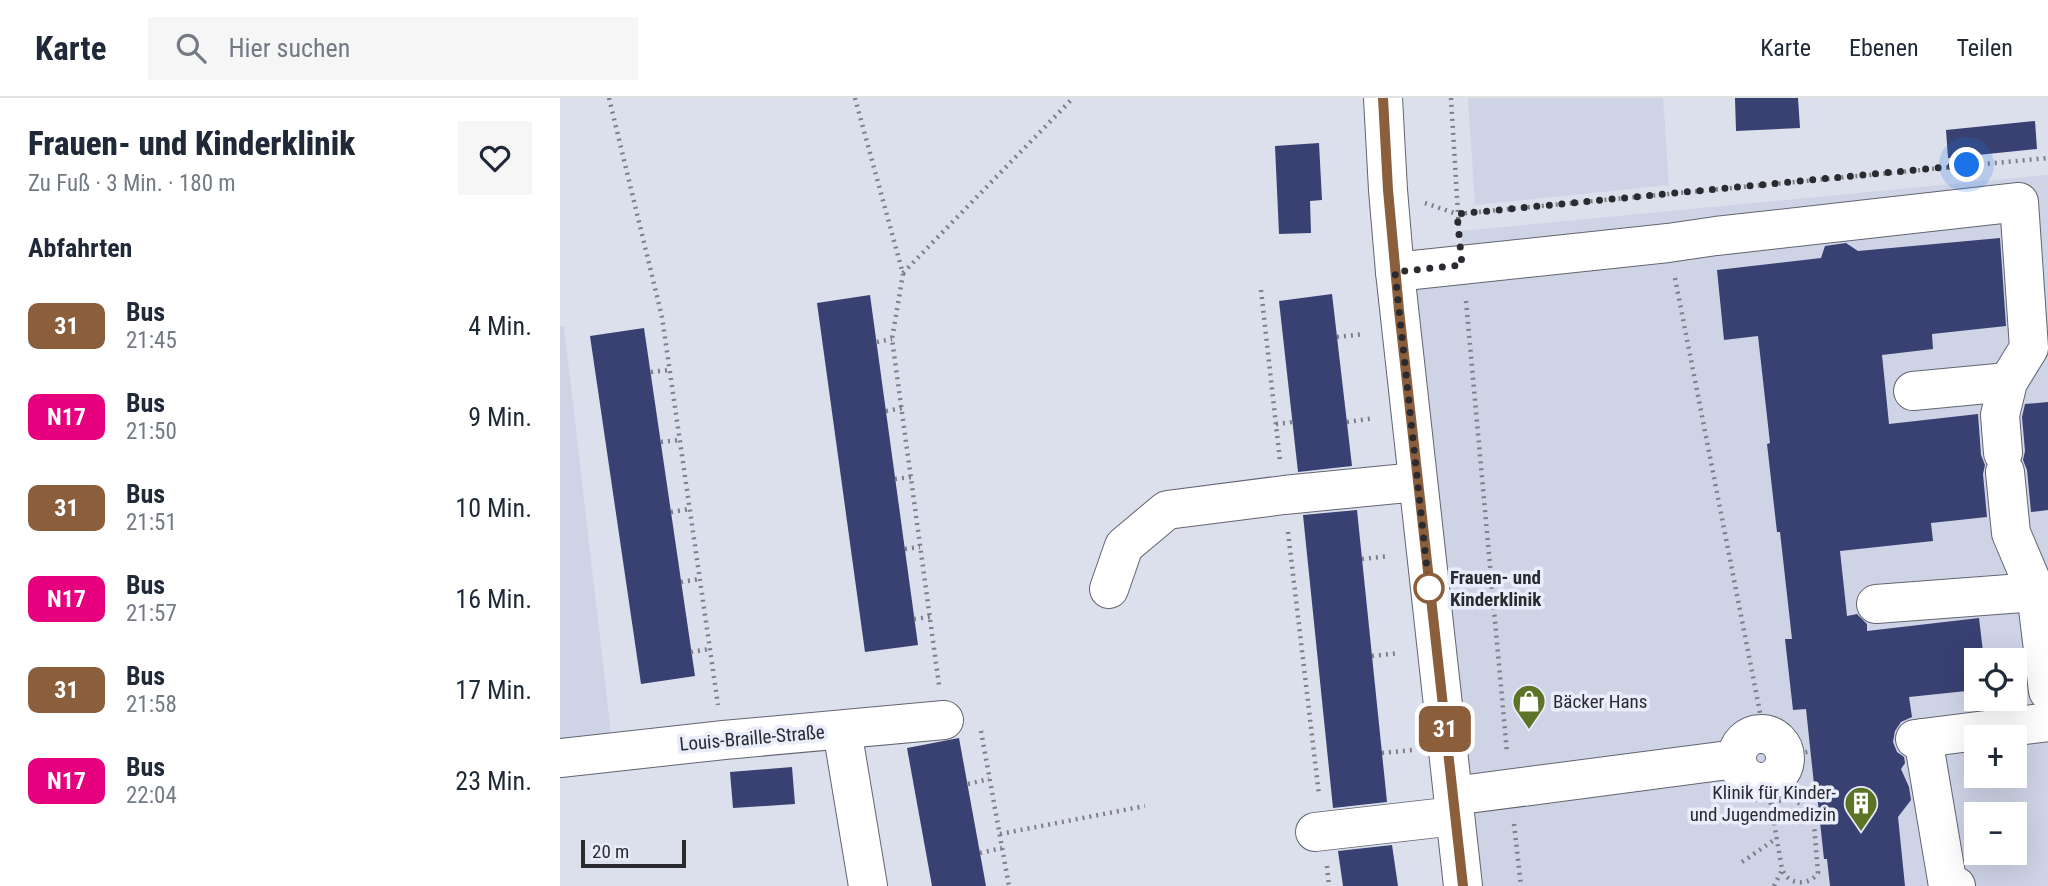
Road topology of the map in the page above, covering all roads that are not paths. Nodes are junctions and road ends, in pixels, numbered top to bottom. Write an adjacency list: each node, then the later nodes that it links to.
1 (1383, 98): 2 (street)
2 (1395, 272): 3 (street); 6 (street)
3 (2038, 362): 4 (street)
4 (2008, 382): 5 (street); 7 (street)
5 (1913, 391)
6 (1417, 482): 8 (street); 16 (street)
7 (2037, 576): 9 (street); 10 (street)
8 (1109, 589)
9 (1876, 604)
10 (2048, 691)
11 (962, 721): 13 (street, Louis-Braille-Straße)
12 (2048, 722): 20 (street)
13 (842, 730): 14 (street, Louis-Braille-Straße); 18 (street)
14 (560, 758)
15 (1779, 765): 16 (street)
16 (1454, 806): 17 (street); 19 (street)
17 (1319, 832)
18 (869, 886)
19 (1463, 886)
20 (1956, 886)

